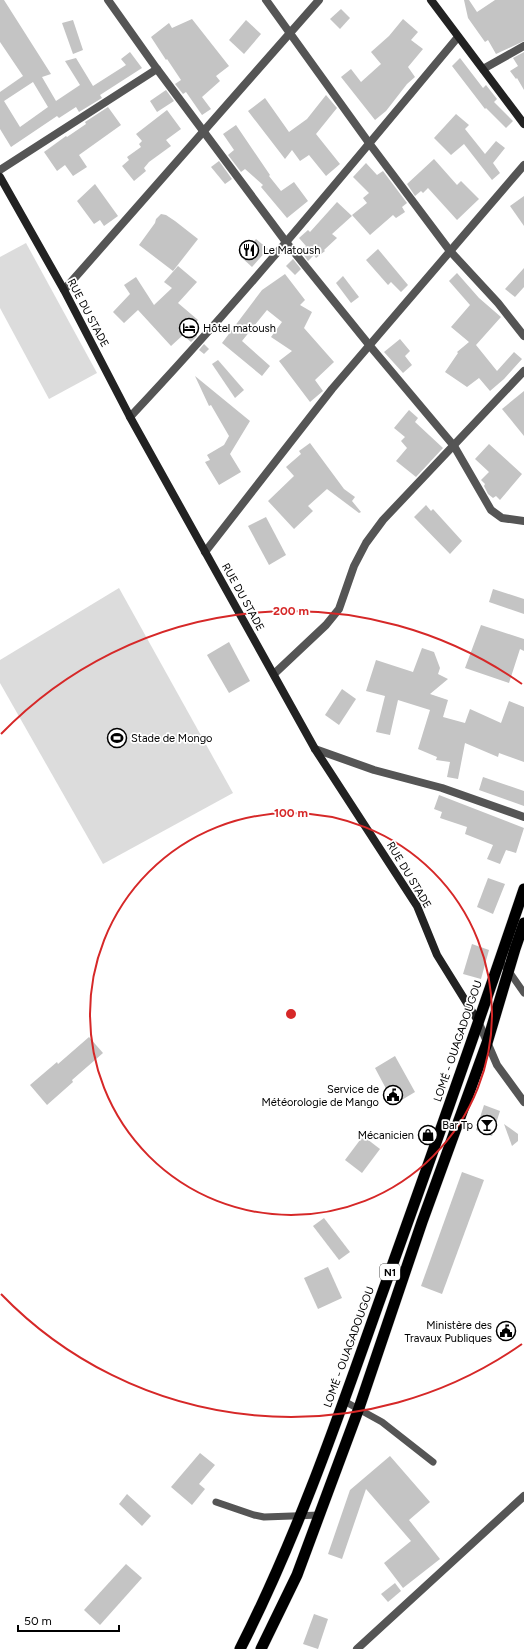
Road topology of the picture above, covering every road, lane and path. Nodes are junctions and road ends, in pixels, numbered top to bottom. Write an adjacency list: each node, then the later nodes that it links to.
1 (108, 0): 8 (street)
2 (266, 0): 5 (street)
3 (319, 0): 5 (street)
4 (430, 0): 6 (main road)
5 (289, 32): 11 (street); 12 (street)
6 (458, 37): 9 (main road); 12 (street)
7 (524, 46): 9 (street)
8 (157, 68): 11 (street); 14 (street)
9 (483, 69): 10 (main road)
10 (524, 124)
11 (203, 130): 16 (street); 18 (street)
12 (370, 143): 16 (street); 17 (street)
13 (524, 165): 17 (street)
14 (0, 170)
15 (0, 177): 18 (main road, RUE DU STADE)
16 (286, 242): 20 (street); 22 (street)
17 (450, 251): 19 (street); 20 (street)
18 (64, 290): 22 (main road, RUE DU STADE)
19 (524, 336)
20 (370, 346): 23 (street); 25 (street)
21 (524, 371): 23 (street)
22 (130, 417): 25 (main road, RUE DU STADE)
23 (454, 446): 24 (street); 26 (street)
24 (524, 521)
25 (206, 552): 26 (main road, RUE DU STADE)
26 (274, 674): 27 (main road, RUE DU STADE)
27 (315, 749): 28 (street); 34 (main road, RUE DU STADE)
28 (524, 817)
29 (524, 889): 31 (highway, LOMÉ - OUAGADOUGOU / N1)
30 (524, 923): 32 (highway, N1)
31 (499, 961): 32 (lane); 34 (highway, LOMÉ - OUAGADOUGOU / N1)
32 (508, 970): 33 (lane); 35 (highway, N1)
33 (524, 993)
34 (478, 1021): 35 (street); 37 (highway, LOMÉ - OUAGADOUGOU / N1)
35 (487, 1043): 36 (street); 38 (highway, N1)
36 (524, 1102)
37 (344, 1401): 38 (lane); 43 (highway, LOMÉ - OUAGADOUGOU / N1)
38 (359, 1408): 39 (lane); 42 (highway, N1)
39 (433, 1462)
40 (524, 1496): 46 (street)
41 (216, 1502): 43 (lane)
42 (320, 1515): 43 (lane); 45 (highway, N1)
43 (299, 1516): 44 (highway, LOMÉ - OUAGADOUGOU / N1)
44 (240, 1649)
45 (261, 1649)
46 (357, 1649)

